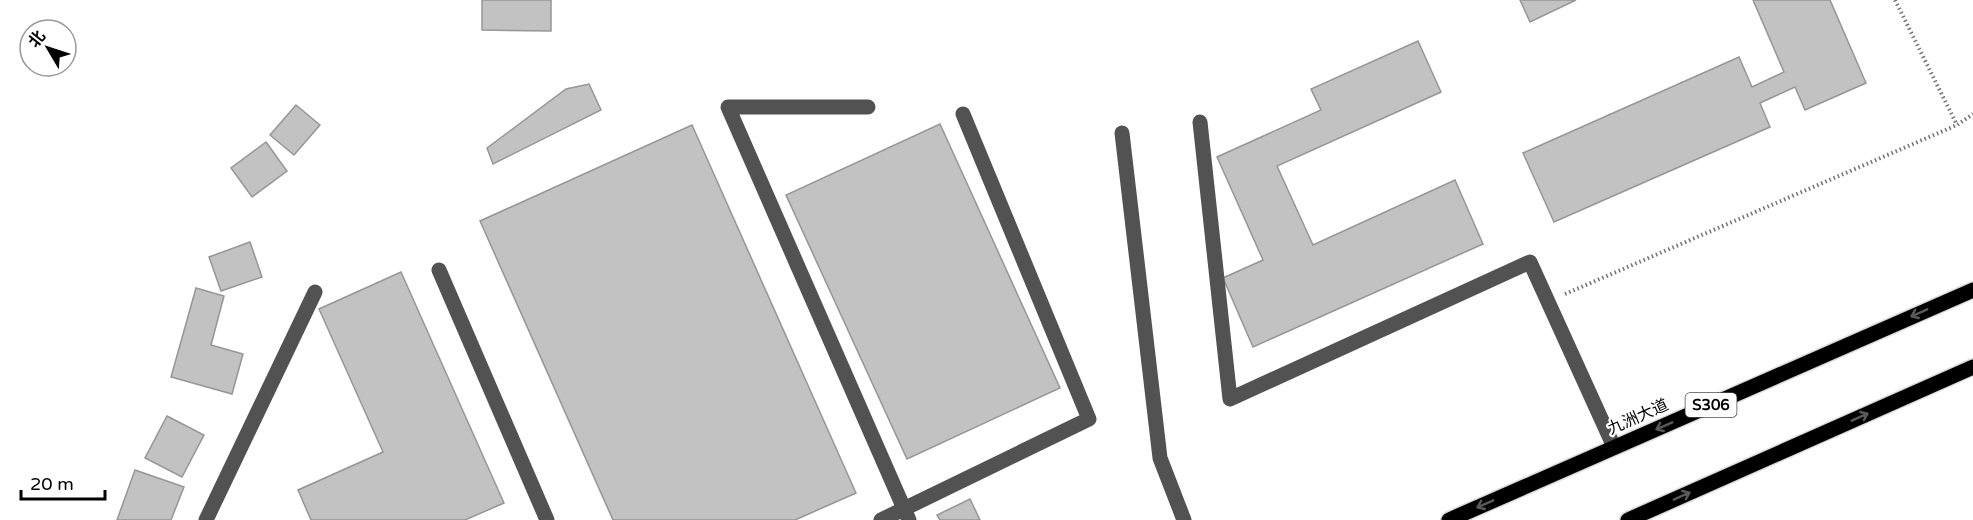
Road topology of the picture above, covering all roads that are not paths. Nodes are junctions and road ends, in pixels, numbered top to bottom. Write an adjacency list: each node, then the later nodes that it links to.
1 (868, 107): 10 (lane)
2 (963, 114): 10 (lane)
3 (1200, 122): 9 (lane)
4 (1122, 133): 14 (lane)
5 (439, 270): 12 (lane)
6 (1973, 290): 9 (main road, 九洲大道 / S306, one-way to 9)
7 (315, 292): 11 (lane)
8 (1973, 367): 16 (main road, one-way to 8)
9 (1614, 447): 15 (main road, 九洲大道 / S306, one-way to 15)
10 (906, 515): 13 (lane)
11 (206, 520)
12 (547, 520)
13 (881, 520)
14 (1184, 520)
15 (1449, 520)
16 (1628, 520)

